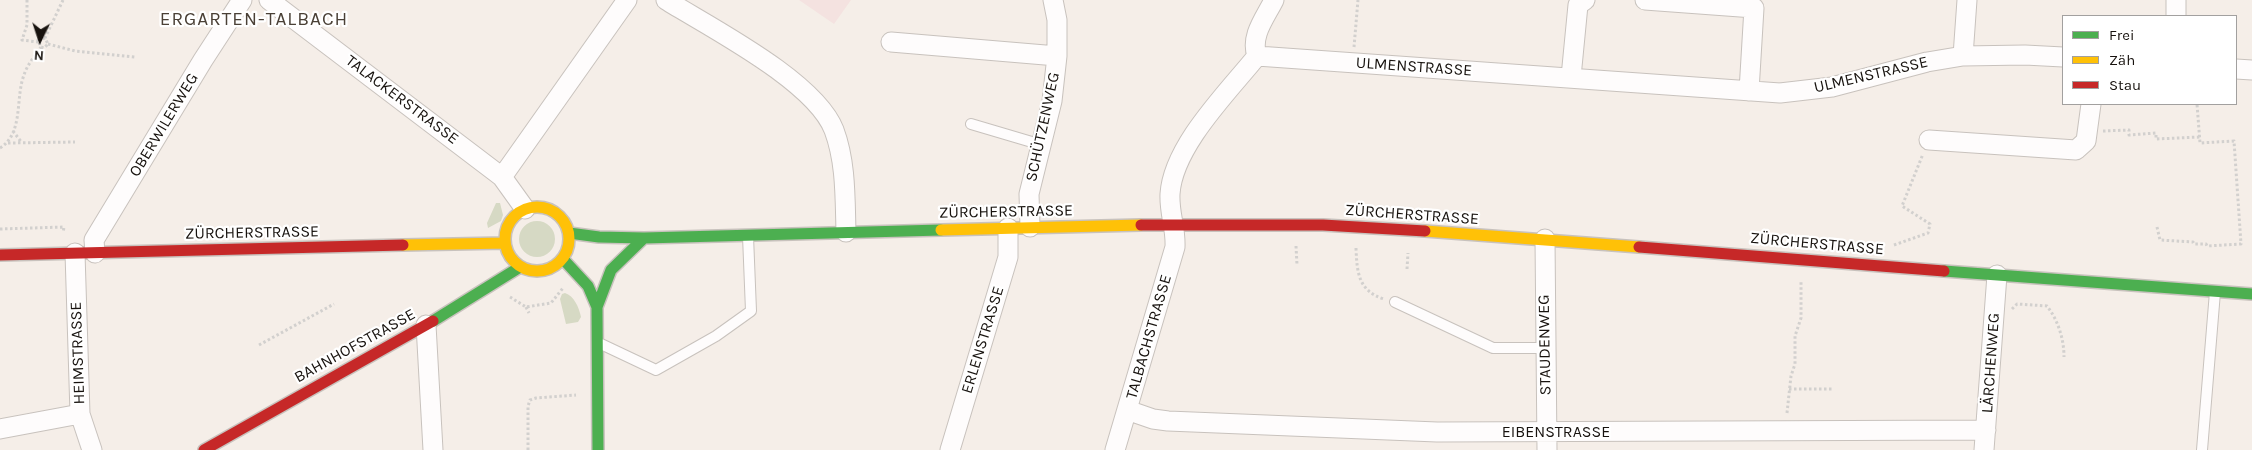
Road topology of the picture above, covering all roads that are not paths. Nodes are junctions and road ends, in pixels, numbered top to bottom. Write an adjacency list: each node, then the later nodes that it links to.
1 (242, 0): 36 (street, OBERWILERWEG)
2 (268, 0): 25 (street, TALACKERSTRASSE)
3 (627, 0): 25 (street)
4 (666, 0): 31 (street)
5 (1053, 0): 13 (street, SCHÜTZENWEG)
6 (1274, 0): 14 (street)
7 (1585, 0): 19 (street)
8 (1645, 0): 20 (street)
9 (1968, 0): 15 (street)
10 (2176, 0): 11 (street)
11 (2176, 15)
12 (891, 42): 13 (street, SCHÜTZENWEG)
13 (1057, 56): 24 (street, SCHÜTZENWEG)
14 (1257, 56): 19 (street, ULMENSTRASSE); 27 (street)
15 (1963, 56): 16 (street, ULMENSTRASSE); 20 (street, ULMENSTRASSE)
16 (2062, 57)
17 (2237, 69): 18 (street)
18 (2252, 70)
19 (1571, 77): 20 (street, ULMENSTRASSE)
20 (1749, 91)
21 (2091, 105): 23 (street)
22 (971, 124): 24 (lane)
23 (1929, 140)
24 (1042, 145): 28 (street, SCHÜTZENWEG)
25 (502, 177): 26 (street, TALACKERSTRASSE)
26 (525, 209): 30 (main road); 35 (main road)
27 (1172, 224): 28 (main road, ZÜRCHERSTRASSE); 34 (main road, ZÜRCHERSTRASSE); 49 (street, TALBACHSTRASSE)
28 (1030, 227): 29 (main road, ZÜRCHERSTRASSE)
29 (1008, 228): 31 (main road, ZÜRCHERSTRASSE); 58 (street, ERLENSTRASSE)
30 (569, 232): 33 (main road, ZÜRCHERSTRASSE); 39 (main road)
31 (846, 232): 32 (main road, ZÜRCHERSTRASSE)
32 (748, 236): 33 (main road, ZÜRCHERSTRASSE); 47 (lane)
33 (644, 238): 45 (main road)
34 (1545, 239): 41 (main road, ZÜRCHERSTRASSE); 48 (street, STAUDENWEG)
35 (505, 243): 36 (main road, ZÜRCHERSTRASSE); 40 (main road)
36 (95, 252): 37 (main road, ZÜRCHERSTRASSE)
37 (75, 253): 38 (main road, ZÜRCHERSTRASSE); 50 (street, HEIMSTRASSE)
38 (0, 255)
39 (563, 259): 40 (main road); 45 (main road)
40 (520, 267): 46 (main road, BAHNHOFSTRASSE)
41 (1997, 275): 42 (main road, ZÜRCHERSTRASSE); 52 (street, LÄRCHENWEG)
42 (2215, 291): 43 (main road, ZÜRCHERSTRASSE); 61 (lane)
43 (2252, 294)
44 (1395, 302): 48 (lane)
45 (597, 307): 47 (main road)
46 (426, 325): 55 (main road, BAHNHOFSTRASSE); 56 (street)
47 (597, 342): 57 (main road)
48 (1544, 348): 53 (street, STAUDENWEG)
49 (1127, 410): 53 (street, EIBENSTRASSE); 59 (street, TALBACHSTRASSE)
50 (80, 414): 51 (street); 54 (street, HEIMSTRASSE)
51 (0, 430)
52 (1986, 430): 53 (street, EIBENSTRASSE); 60 (street, LÄRCHENWEG)
53 (1546, 441)
54 (92, 450)
55 (204, 450)
56 (433, 450)
57 (598, 450)
58 (950, 450)
59 (1115, 450)
60 (1984, 450)
61 (2202, 450)

